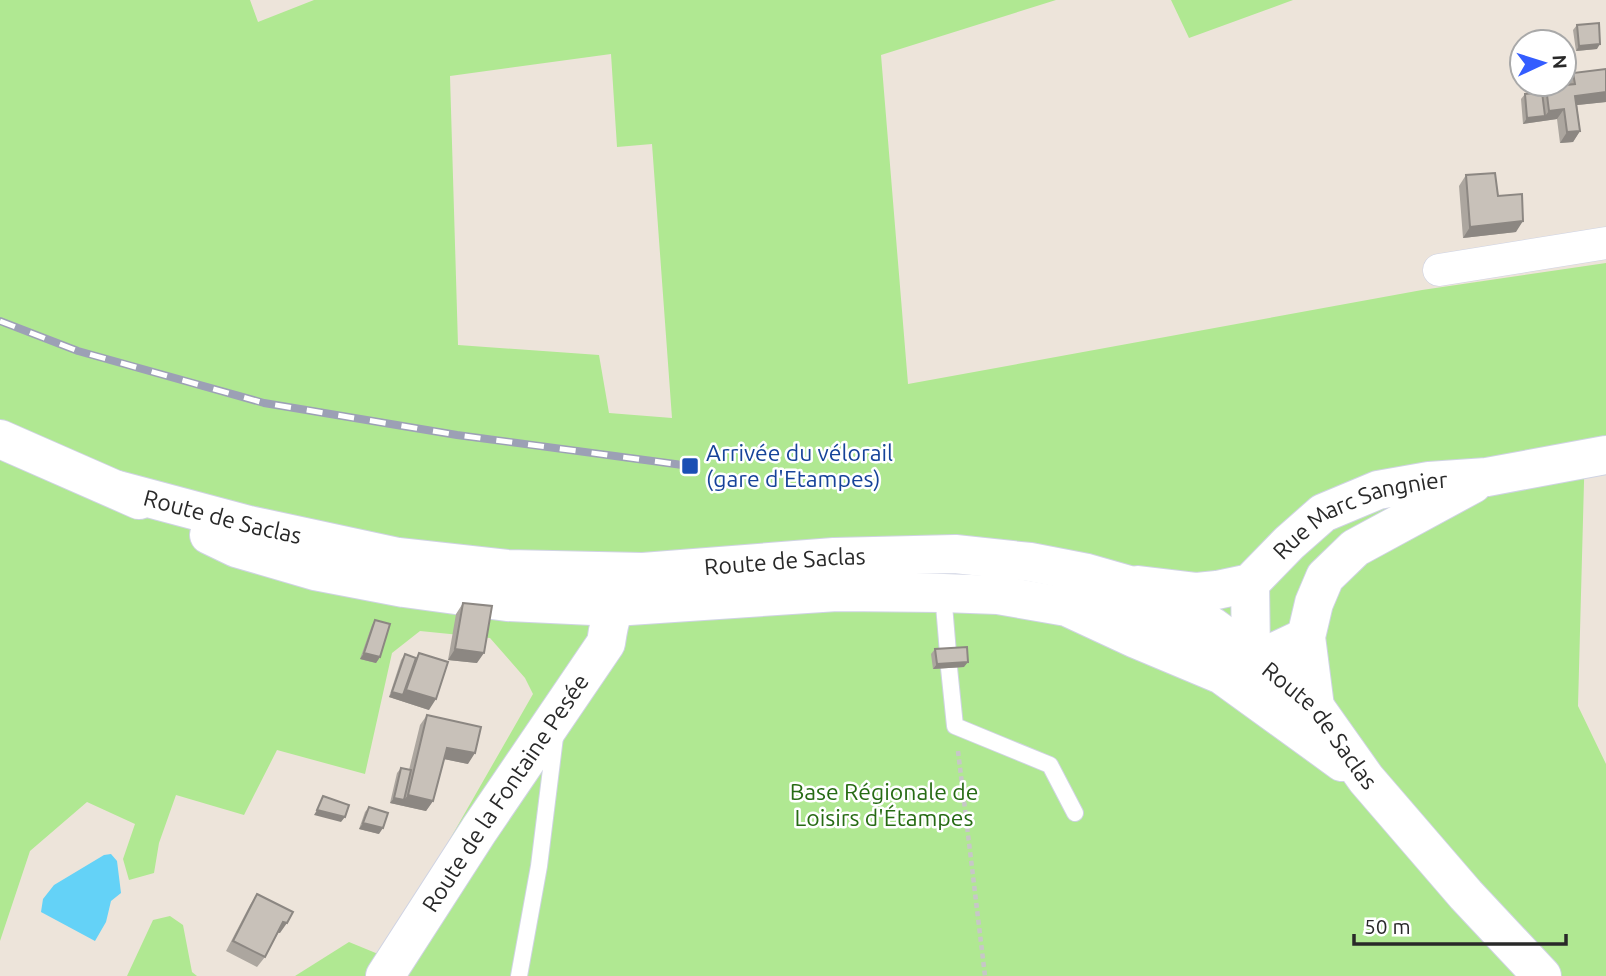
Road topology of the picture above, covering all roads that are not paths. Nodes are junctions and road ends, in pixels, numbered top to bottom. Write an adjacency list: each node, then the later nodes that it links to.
1 (1606, 243): 2 (street)
2 (1439, 270)
3 (0, 439): 6 (main road, Route de Saclas)
4 (1606, 455): 5 (main road, Rue Marc Sangnier)
5 (1488, 477): 8 (main road, Rue Marc Sangnier); 13 (main road, Rue Marc Sangnier)
6 (118, 490): 7 (main road, Route de Saclas); 11 (main road, Route de Saclas)
7 (643, 572): 9 (main road, Route de Saclas); 11 (main road)
8 (1251, 583): 9 (main road, Rue Marc Sangnier); 14 (main road, Rue Marc Sangnier)
9 (1129, 584): 14 (main road, Route de Saclas)
10 (943, 593): 11 (main road, Route de Saclas); 12 (main road, Route de Saclas); 19 (lane)
11 (614, 607): 17 (main road, Route de la Fontaine Pesée)
12 (1067, 607): 14 (main road); 15 (main road, Route de Saclas)
13 (1306, 637): 14 (main road); 16 (main road, Rue Marc Sangnier)
14 (1251, 654): 15 (main road, Rue Marc Sangnier); 16 (main road, Route de Saclas)
15 (1256, 701): 18 (main road, Route de Saclas)
16 (1315, 707): 18 (main road, Route de Saclas)
17 (558, 714): 20 (main road, Route de la Fontaine Pesée); 21 (lane)
18 (1366, 779): 22 (main road)
19 (1074, 813)
20 (385, 976)
21 (519, 976)
22 (1542, 976)

